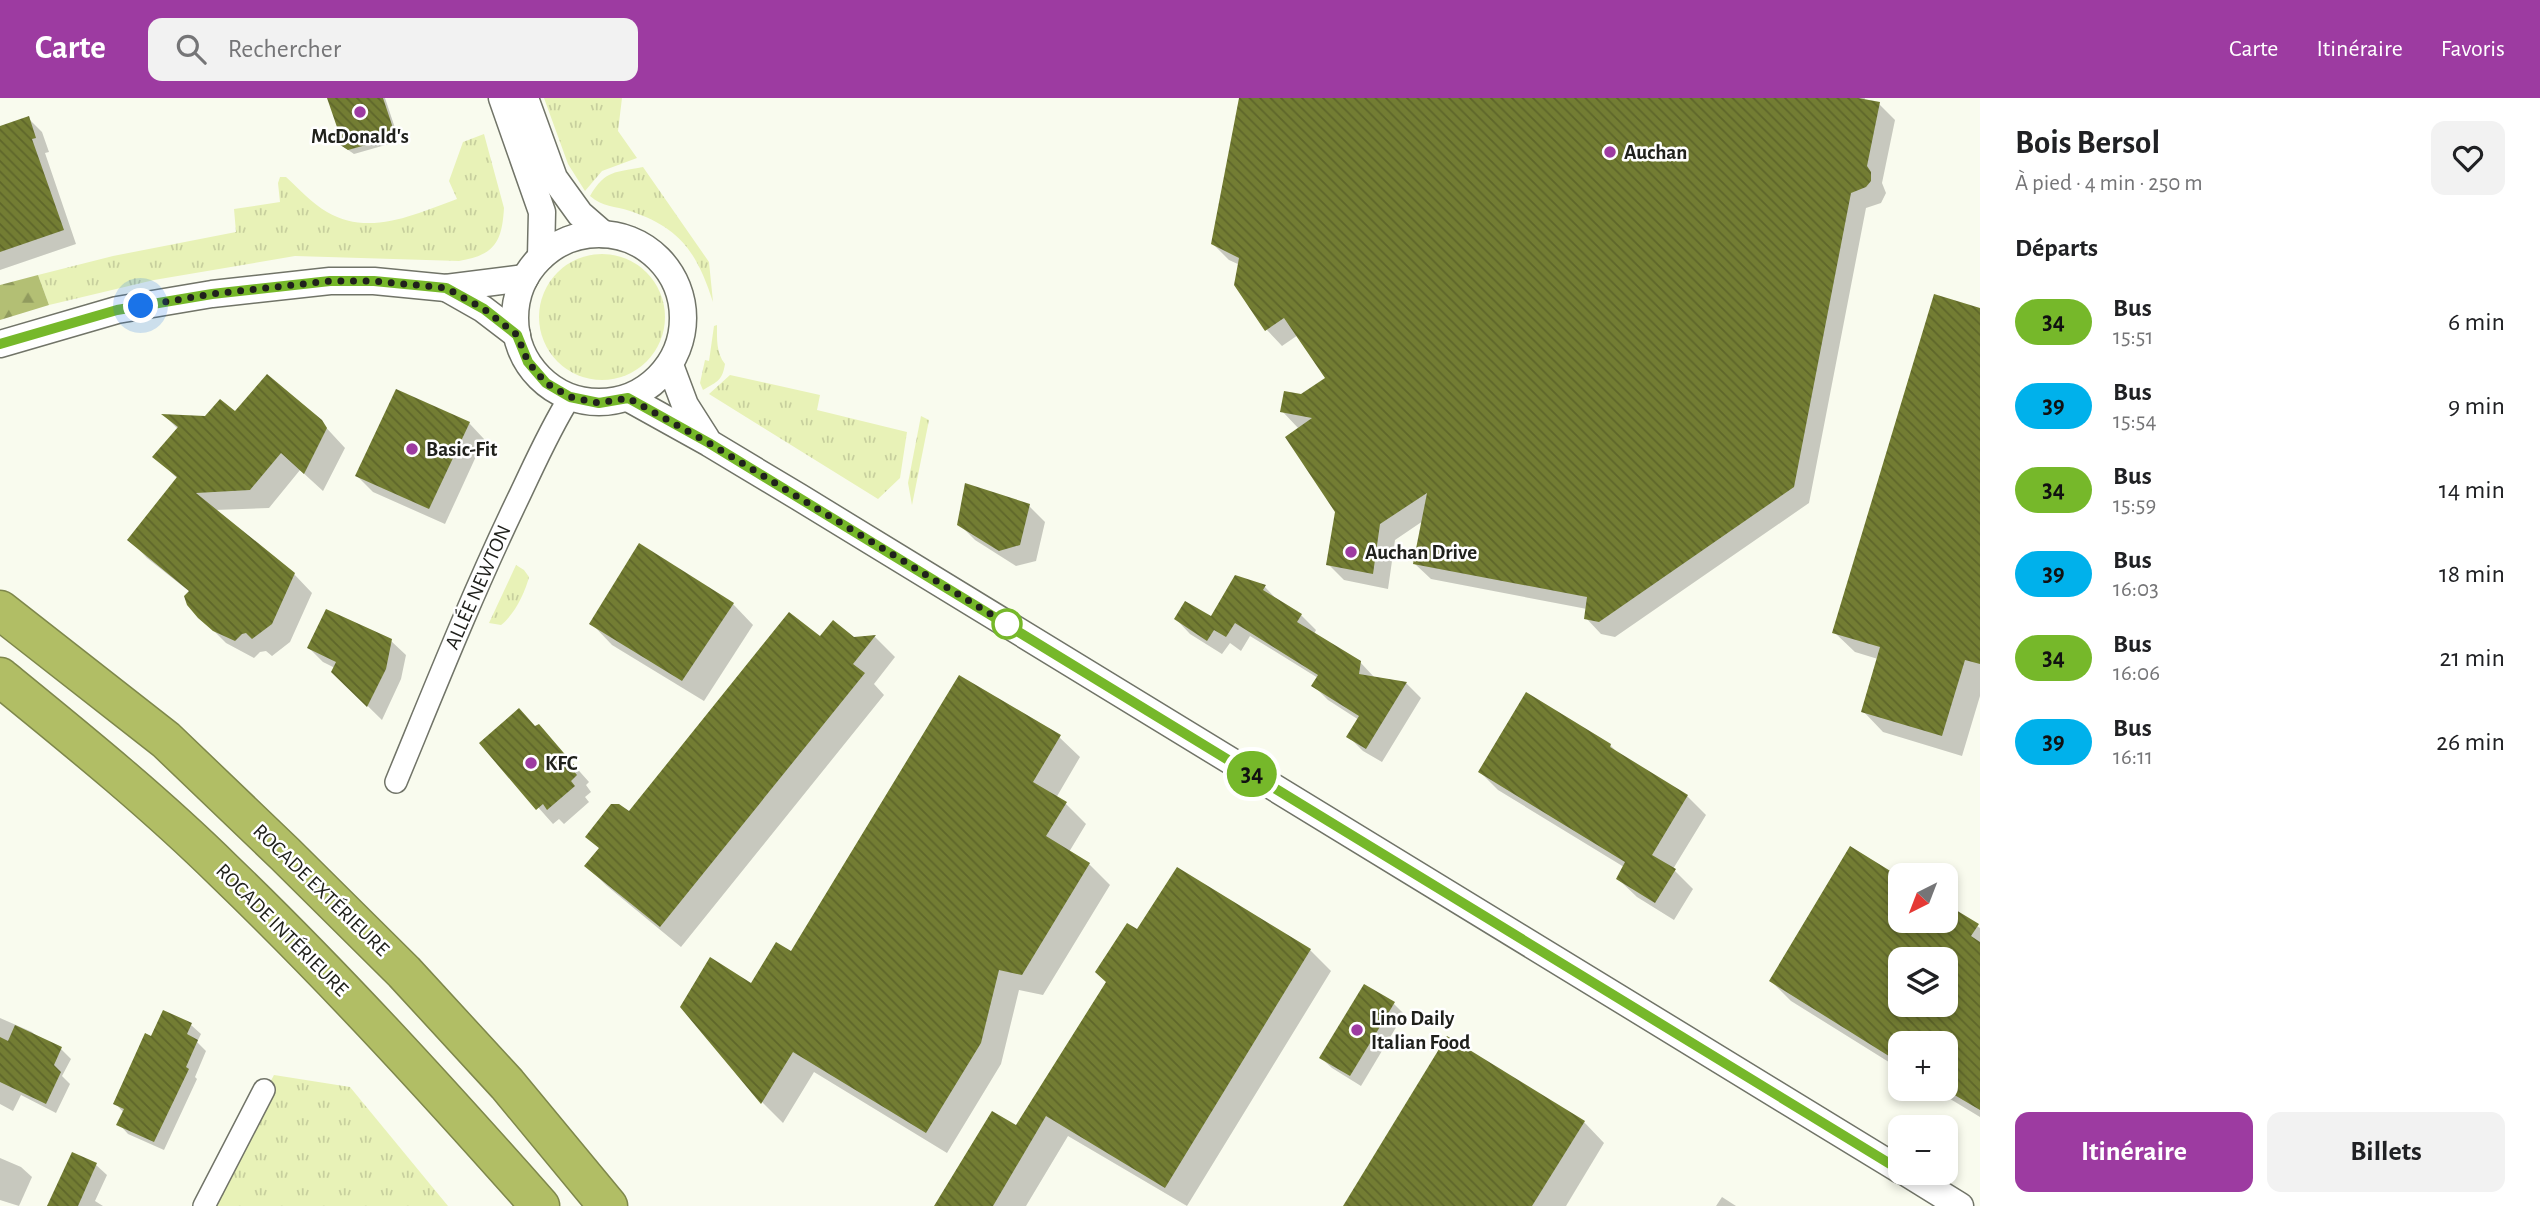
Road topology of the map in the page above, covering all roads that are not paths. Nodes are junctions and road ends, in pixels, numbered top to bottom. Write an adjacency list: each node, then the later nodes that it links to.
1 (502, 98): 4 (street)
2 (524, 98): 3 (street)
3 (603, 234): 4 (street); 8 (street)
4 (533, 267): 5 (street); 6 (street)
5 (446, 288): 6 (street); 7 (street)
6 (517, 335): 9 (street)
7 (0, 344)
8 (670, 365): 10 (street); 11 (street)
9 (570, 397): 10 (street); 14 (street, ALLÉE NEWTON)
10 (628, 398): 11 (street)
11 (709, 443): 16 (street)
12 (0, 610): 20 (highway, ROCADE EXTÉRIEURE)
13 (0, 677): 19 (highway, ROCADE INTÉRIEURE)
14 (396, 782)
15 (264, 1090): 18 (street)
16 (1888, 1163)
17 (1926, 1185): 21 (street)
18 (204, 1206)
19 (540, 1206)
20 (608, 1206)
21 (1960, 1206)

